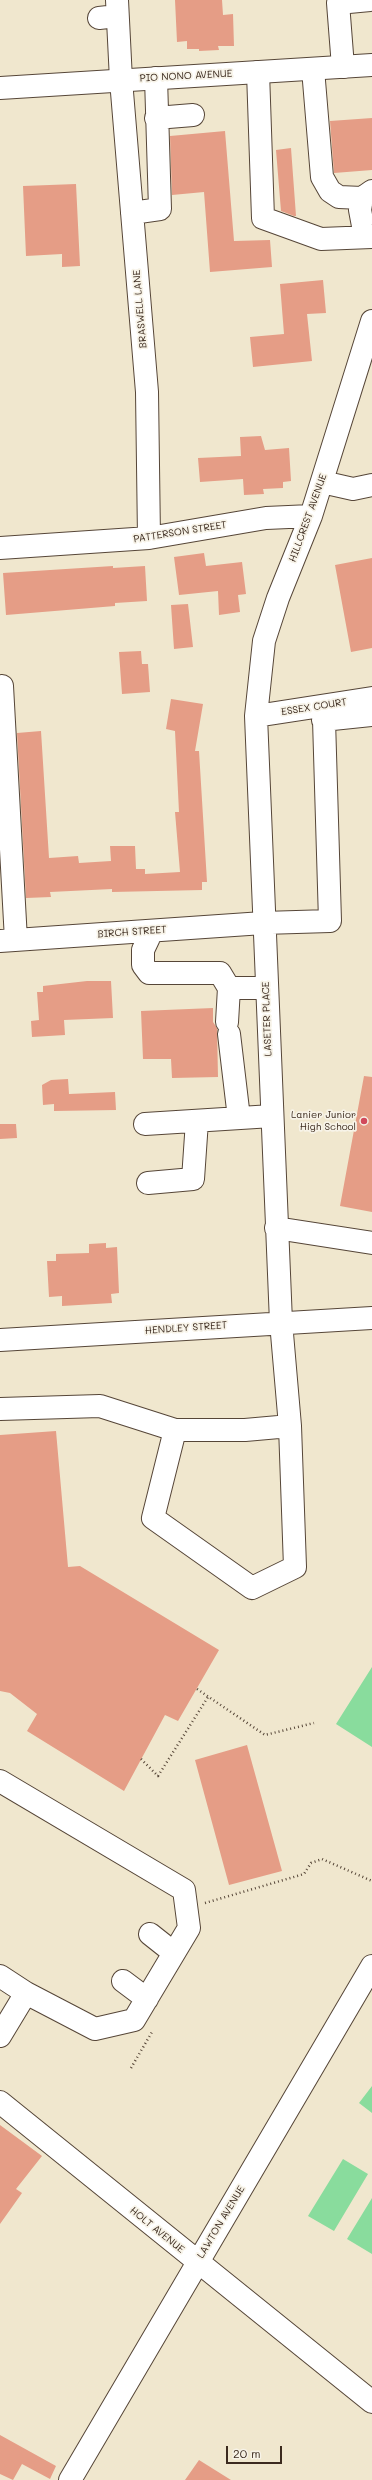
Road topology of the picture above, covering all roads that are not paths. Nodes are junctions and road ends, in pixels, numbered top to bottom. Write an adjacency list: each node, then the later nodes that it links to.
1 (370, 0): 4 (street)
2 (111, 11): 8 (street, BRASWELL LANE)
3 (372, 65): 4 (street, PIO NONO AVENUE)
4 (343, 67): 5 (street, PIO NONO AVENUE)
5 (313, 69): 6 (street, PIO NONO AVENUE); 12 (street)
6 (258, 72): 7 (street, PIO NONO AVENUE); 14 (street)
7 (156, 78): 8 (street, PIO NONO AVENUE); 11 (street)
8 (121, 80): 9 (street, PIO NONO AVENUE); 13 (street, BRASWELL LANE)
9 (0, 88)
10 (193, 115): 11 (street)
11 (156, 118): 13 (street)
12 (367, 195): 14 (street)
13 (132, 213): 19 (street, BRASWELL LANE)
14 (372, 237)
15 (371, 327): 16 (street, HILLCREST AVENUE)
16 (322, 482): 17 (street); 18 (street, HILLCREST AVENUE)
17 (372, 485)
18 (311, 516): 19 (street, PATTERSON STREET); 24 (street, HILLCREST AVENUE)
19 (149, 538): 20 (street, PATTERSON STREET)
20 (0, 548)
21 (2, 686): 28 (street)
22 (372, 698): 24 (street, ESSEX COURT)
23 (372, 715): 25 (street)
24 (256, 716): 25 (street); 26 (street, LASETER PLACE)
25 (324, 720): 26 (street, BIRCH STREET)
26 (263, 923): 27 (street, BIRCH STREET); 30 (street, LASETER PLACE)
27 (152, 930): 28 (street, BIRCH STREET); 29 (street)
28 (8, 940)
29 (229, 988): 30 (street); 32 (street)
30 (266, 988): 31 (street, LASETER PLACE)
31 (272, 1116): 32 (street); 36 (street, LASETER PLACE)
32 (239, 1118): 33 (street)
33 (197, 1121): 34 (street); 35 (street)
34 (145, 1124)
35 (148, 1183)
36 (276, 1228): 37 (street); 39 (street, LASETER PLACE)
37 (372, 1243)
38 (372, 1318): 39 (street, HENDLEY STREET)
39 (281, 1322): 40 (street, HENDLEY STREET); 42 (street, LASETER PLACE)
40 (0, 1340)
41 (0, 1409): 43 (street)
42 (290, 1426): 43 (street); 43 (street, LASETER PLACE)
43 (175, 1430)
44 (0, 1780): 46 (street)
45 (150, 1934): 46 (street)
46 (174, 1953): 51 (street)
47 (372, 1966): 54 (street, LAWTON AVENUE)
48 (0, 1976): 50 (street)
49 (123, 1981): 51 (street)
50 (26, 1993): 51 (street); 52 (street)
51 (146, 1999)
52 (0, 2036)
53 (0, 2102): 54 (street, HOLT AVENUE)
54 (197, 2262): 55 (street, HOLT AVENUE); 56 (street, LAWTON AVENUE)
55 (372, 2402)
56 (70, 2480)

